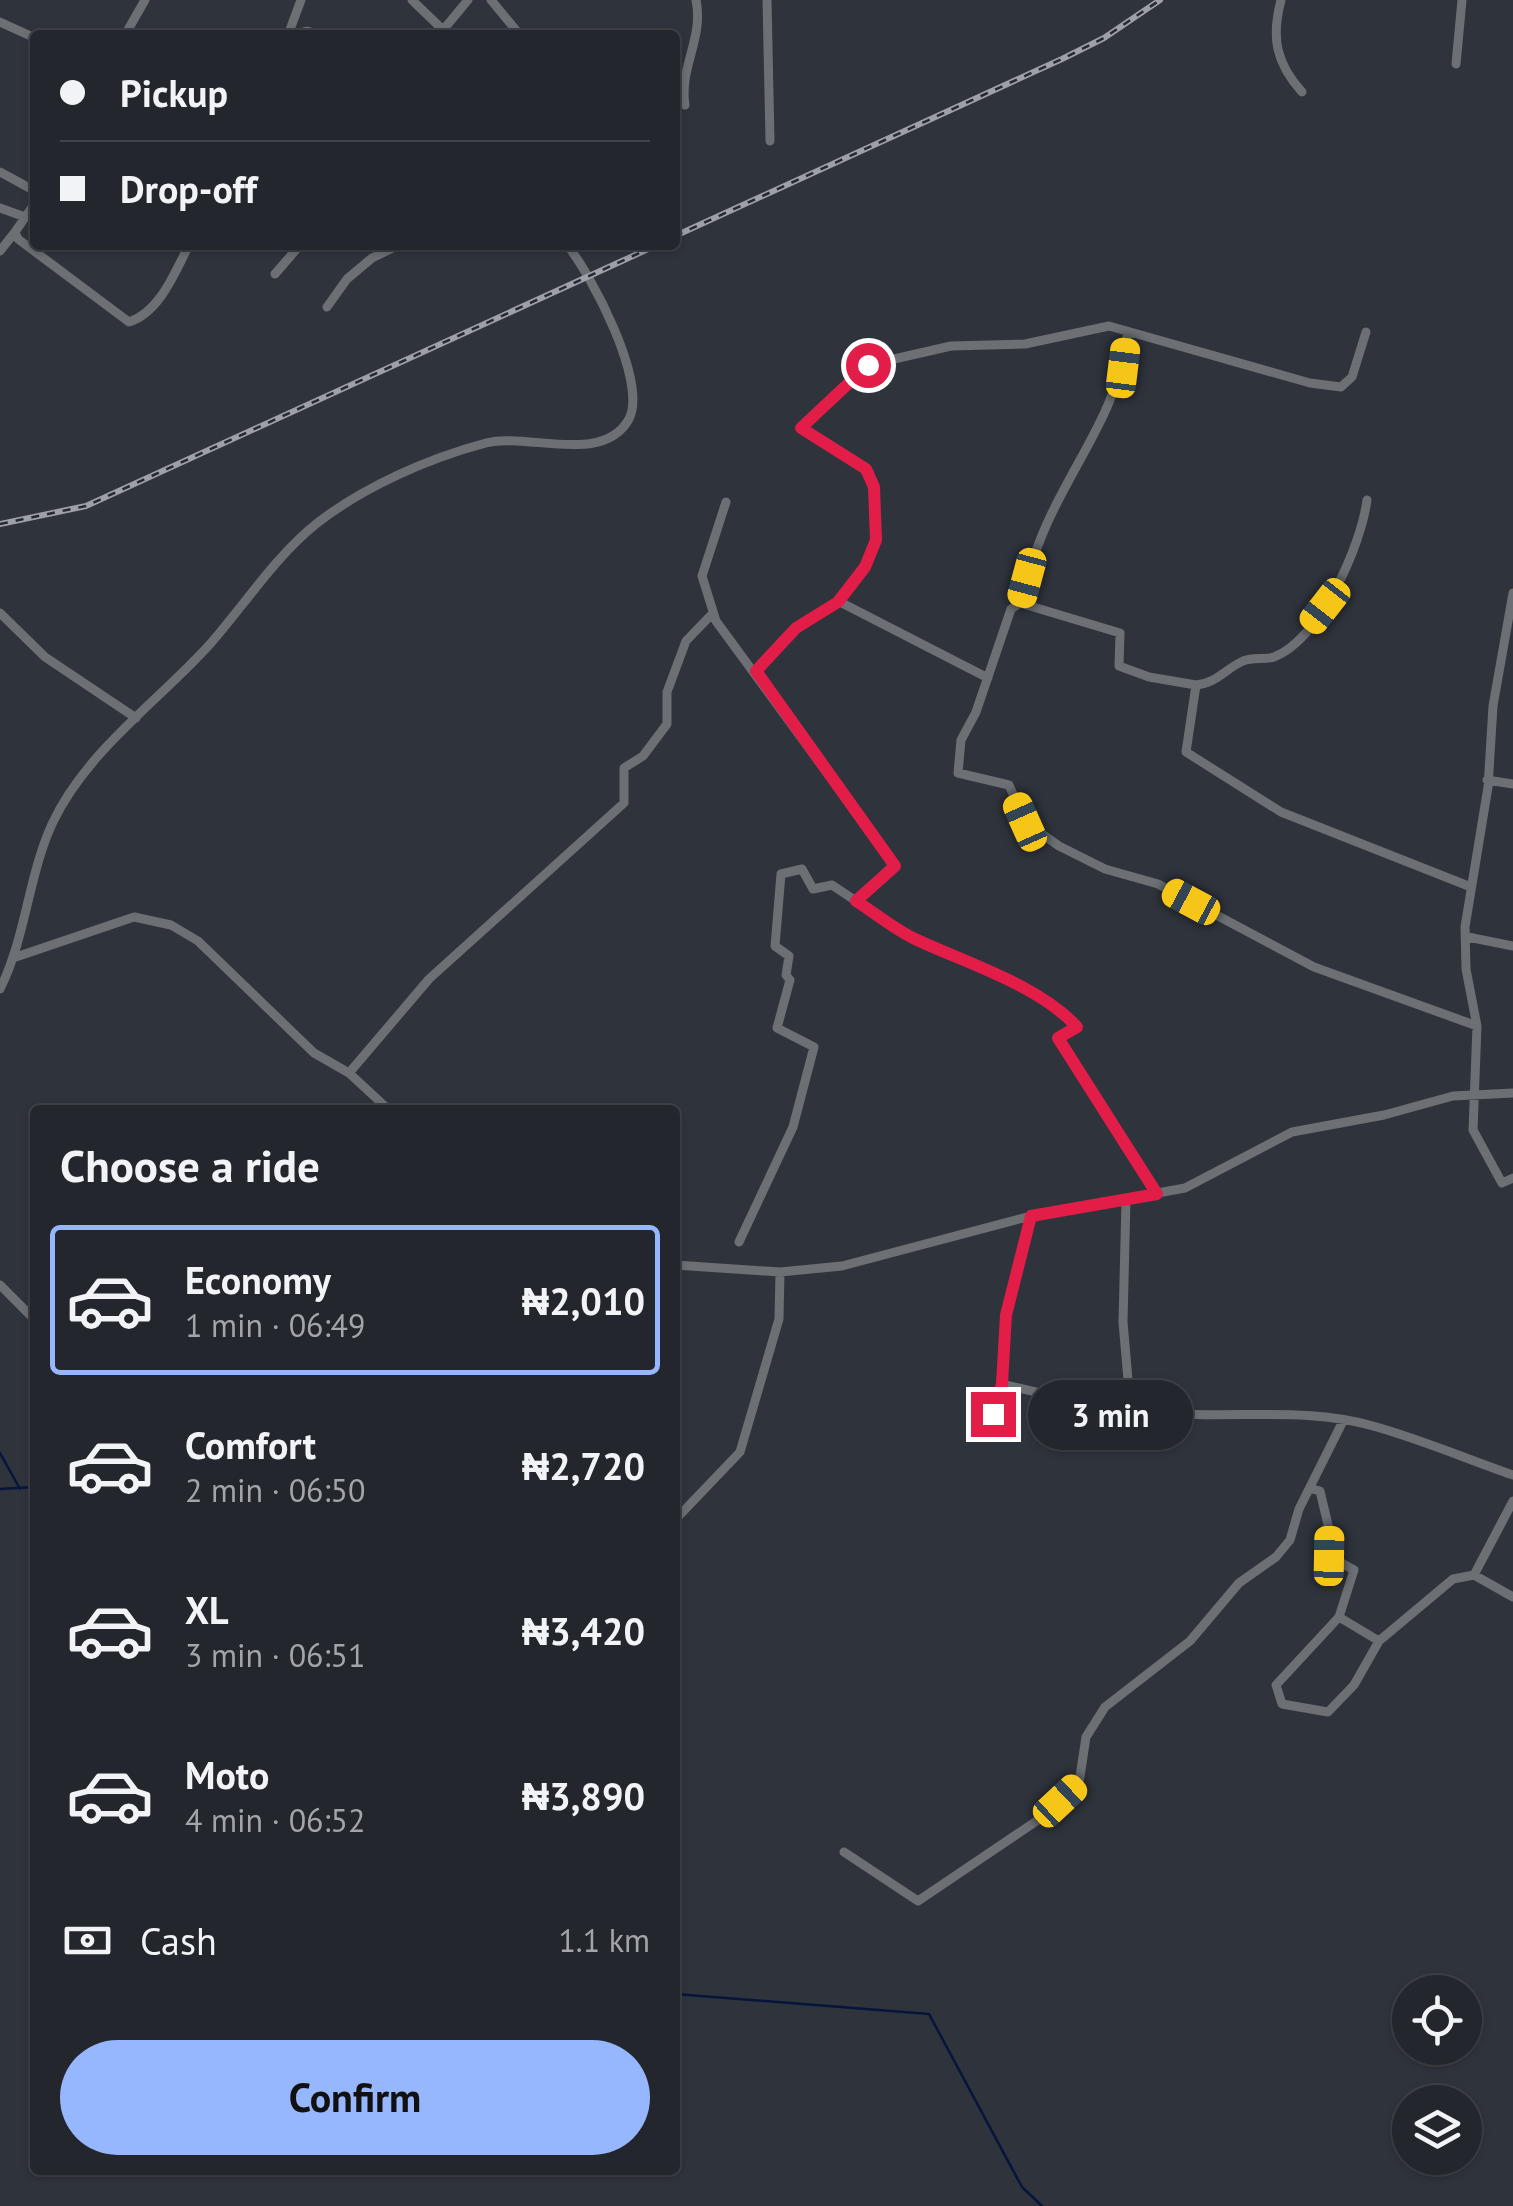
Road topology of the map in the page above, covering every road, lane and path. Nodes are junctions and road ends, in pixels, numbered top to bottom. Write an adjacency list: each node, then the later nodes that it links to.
1 (145, 0): 11 (street)
2 (300, 0): 12 (street)
3 (412, 0): 13 (street)
4 (468, 0): 14 (street)
5 (492, 0): 15 (street)
6 (696, 0): 19 (street)
7 (766, 0): 20 (street)
8 (1282, 0): 18 (street)
9 (1462, 0): 17 (street)
10 (0, 22): 16 (street)
11 (128, 30)
12 (291, 30)
13 (438, 30)
14 (442, 30)
15 (516, 30)
16 (30, 36)
17 (1456, 64)
18 (1302, 92)
19 (685, 105)
20 (770, 142)
21 (0, 172): 22 (street)
22 (30, 188)
23 (0, 208): 25 (street)
24 (30, 210): 25 (street)
25 (25, 217): 26 (street)
26 (15, 232): 27 (street); 31 (street)
27 (186, 250)
28 (296, 250): 32 (street)
29 (389, 250): 33 (street)
30 (571, 250): 46 (street)
31 (0, 251)
32 (275, 274)
33 (326, 307)
34 (1128, 332): 35 (street); 39 (street); 40 (street)
35 (1366, 332)
36 (1367, 500): 45 (street)
37 (726, 502): 41 (street)
38 (1513, 592): 47 (street)
39 (838, 602): 43 (street); 44 (street)
40 (1020, 603): 44 (street); 45 (street)
41 (713, 612): 43 (street); 58 (street)
42 (0, 613): 46 (street)
43 (756, 671): 50 (street)
44 (988, 678): 57 (street)
45 (1196, 686): 49 (street)
46 (136, 718): 52 (street)
47 (1487, 780): 48 (street); 49 (street)
48 (1513, 784)
49 (1471, 887): 51 (street)
50 (856, 901): 63 (street); 66 (street)
51 (1468, 937): 53 (street); 57 (street)
52 (17, 944): 54 (street); 55 (street)
53 (1513, 946)
54 (30, 956): 55 (street); 58 (street)
55 (8, 964): 56 (street)
56 (0, 989)
57 (1478, 1026): 59 (street)
58 (350, 1072): 61 (street)
59 (1474, 1094): 60 (street); 62 (street); 63 (street)
60 (1513, 1094)
61 (384, 1105)
62 (1513, 1178)
63 (1157, 1194): 64 (street)
64 (1126, 1200): 65 (street); 72 (street)
65 (1031, 1216): 68 (street); 71 (street)
66 (739, 1242)
67 (680, 1265): 68 (street)
68 (780, 1272): 78 (street)
69 (0, 1284): 70 (street)
70 (30, 1315)
71 (1002, 1384): 72 (street); 73 (street)
72 (1149, 1410): 74 (street)
73 (993, 1414)
74 (1343, 1421): 75 (street); 76 (street)
75 (1513, 1474)
76 (1312, 1489): 81 (street); 83 (street)
77 (1513, 1501): 79 (street)
78 (680, 1515)
79 (1474, 1575): 80 (street); 82 (street)
80 (1513, 1597)
81 (1338, 1617): 82 (street); 82 (street)
82 (1379, 1641)
83 (844, 1852)

